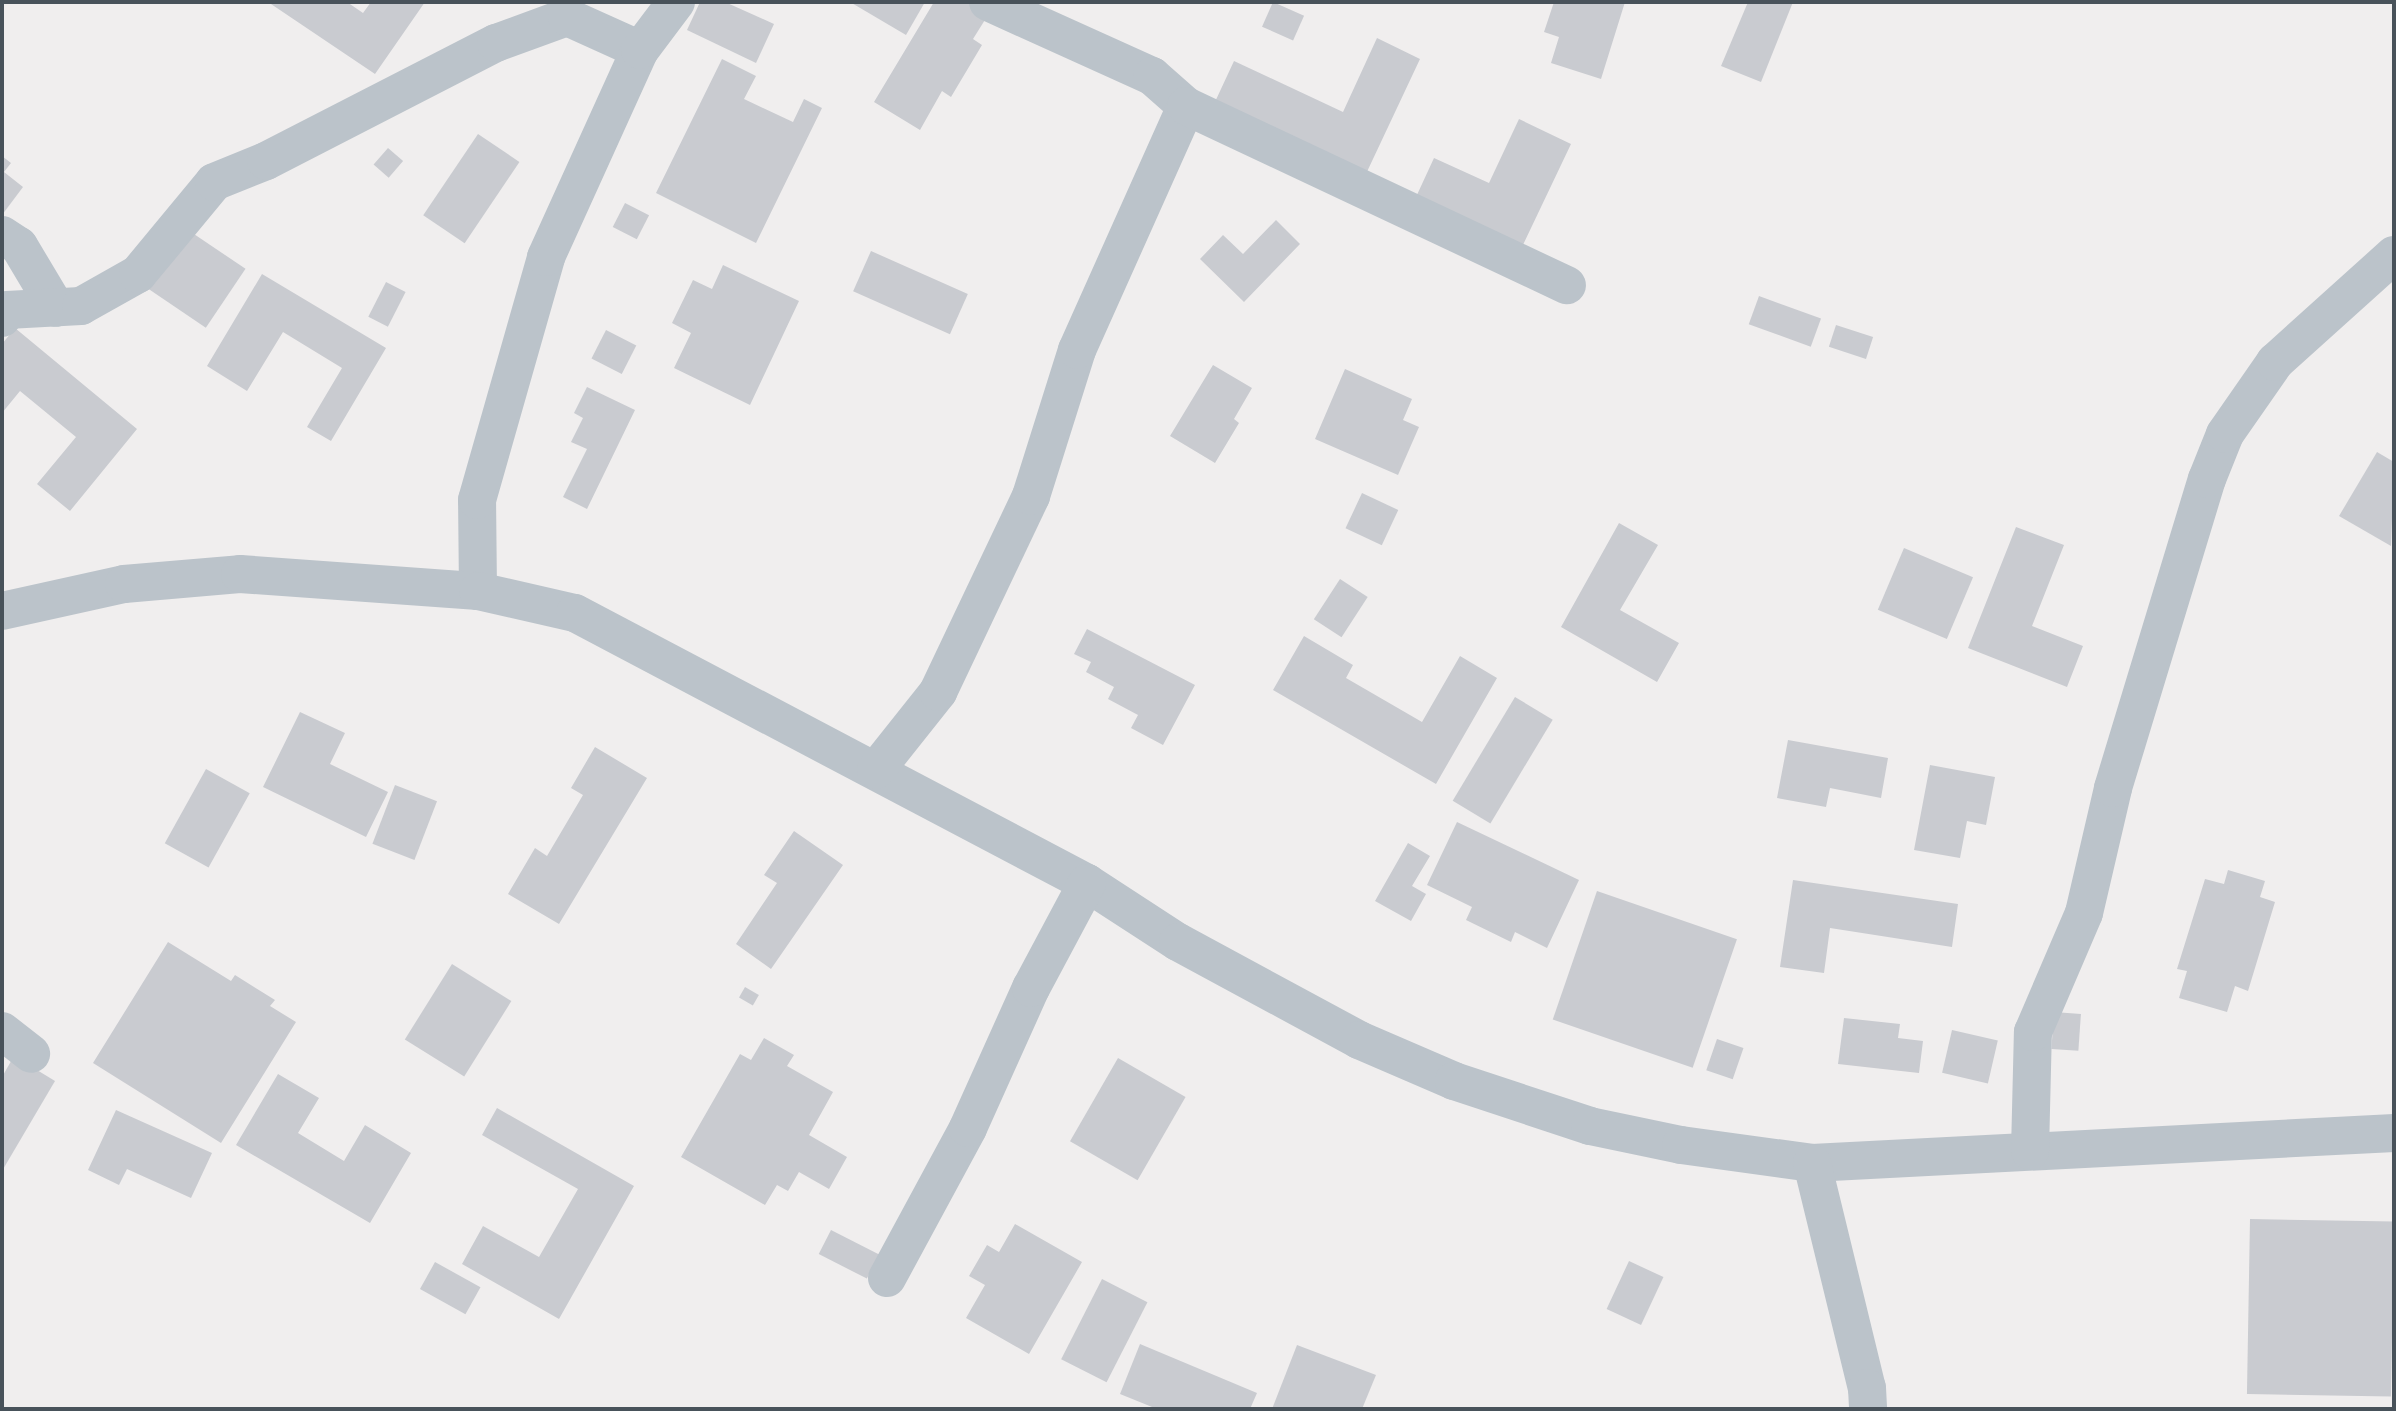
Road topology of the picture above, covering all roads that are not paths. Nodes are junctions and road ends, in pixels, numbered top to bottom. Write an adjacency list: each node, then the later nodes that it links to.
1 (676, 2): 4 (street)
2 (988, 2): 5 (street)
3 (559, 10): 4 (street); 9 (street)
4 (640, 50): 11 (street)
5 (1186, 106): 8 (street); 13 (street)
6 (2, 235): 9 (street)
7 (2394, 255): 16 (street)
8 (1567, 285)
9 (56, 307): 10 (street)
10 (2, 318)
11 (478, 591): 12 (street); 13 (street)
12 (2, 611)
13 (876, 770): 14 (street)
14 (1087, 883): 17 (street); 18 (street)
15 (2394, 1133): 16 (street)
16 (2030, 1151): 17 (street)
17 (1812, 1163): 19 (street)
18 (887, 1278)
19 (1868, 1409)

